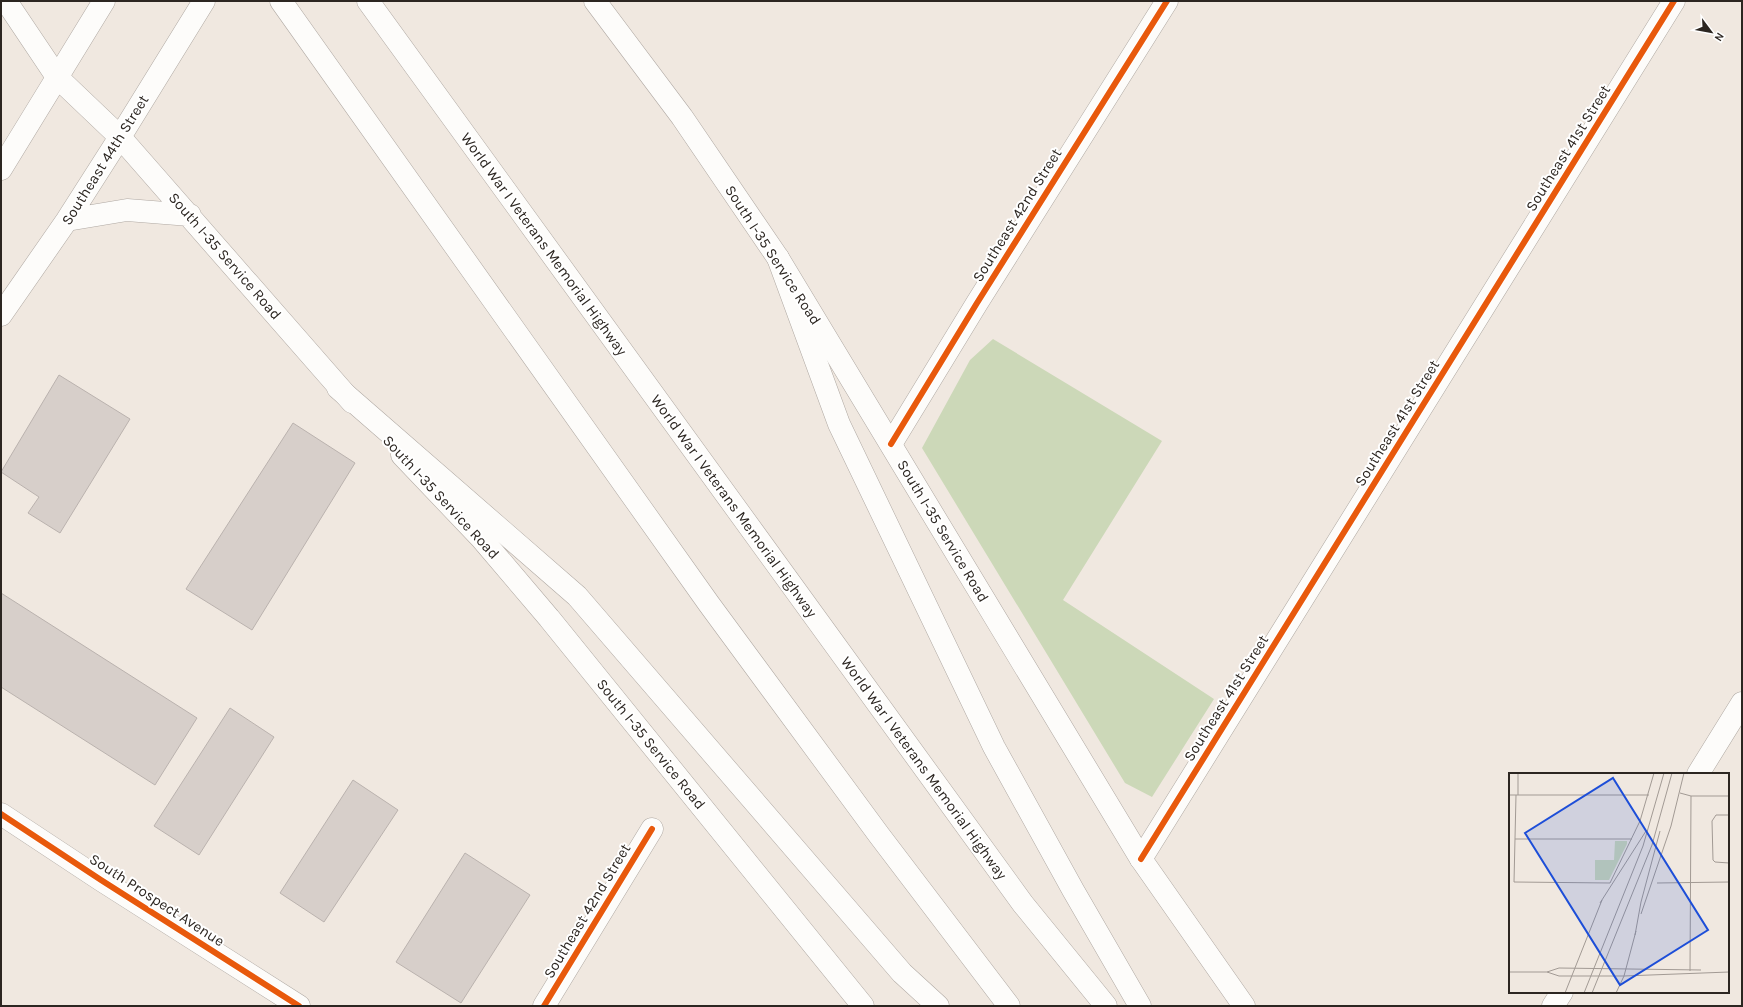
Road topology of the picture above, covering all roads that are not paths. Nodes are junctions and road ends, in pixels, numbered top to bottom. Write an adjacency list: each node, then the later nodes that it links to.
1 (6, 1): 9 (main road, South I-35 Service Road)
2 (104, 1): 9 (main road)
3 (204, 1): 10 (main road, Southeast 44th Street)
4 (281, 1): 28 (main road)
5 (368, 1): 29 (main road, World War I Veterans Memorial Highway)
6 (595, 1): 14 (main road, South I-35 Service Road)
7 (1167, 1): 17 (main road, Southeast 42nd Street)
8 (1674, 1): 22 (main road, Southeast 41st Street)
9 (57, 77): 10 (main road, South I-35 Service Road); 11 (main road)
10 (120, 137): 12 (main road, South I-35 Service Road); 13 (main road, Southeast 44th Street)
11 (1, 169)
12 (190, 215): 13 (main road); 16 (main road, South I-35 Service Road)
13 (67, 220): 15 (main road, Southeast 44th Street)
14 (778, 258): 17 (main road, South I-35 Service Road); 30 (main road)
15 (1, 315)
16 (338, 388): 26 (main road, South I-35 Service Road); 27 (main road)
17 (891, 444): 22 (main road, South I-35 Service Road)
18 (1742, 703): 19 (main road)
19 (1699, 773)
20 (1, 814): 24 (main road, South Prospect Avenue)
21 (652, 829): 25 (main road, Southeast 42nd Street)
22 (1141, 859): 31 (main road, South I-35 Service Road)
23 (1561, 993): 32 (main road)
24 (299, 1006)
25 (544, 1006)
26 (863, 1006)
27 (938, 1006)
28 (1009, 1006)
29 (1106, 1006)
30 (1140, 1006)
31 (1244, 1006)
32 (1553, 1006)

